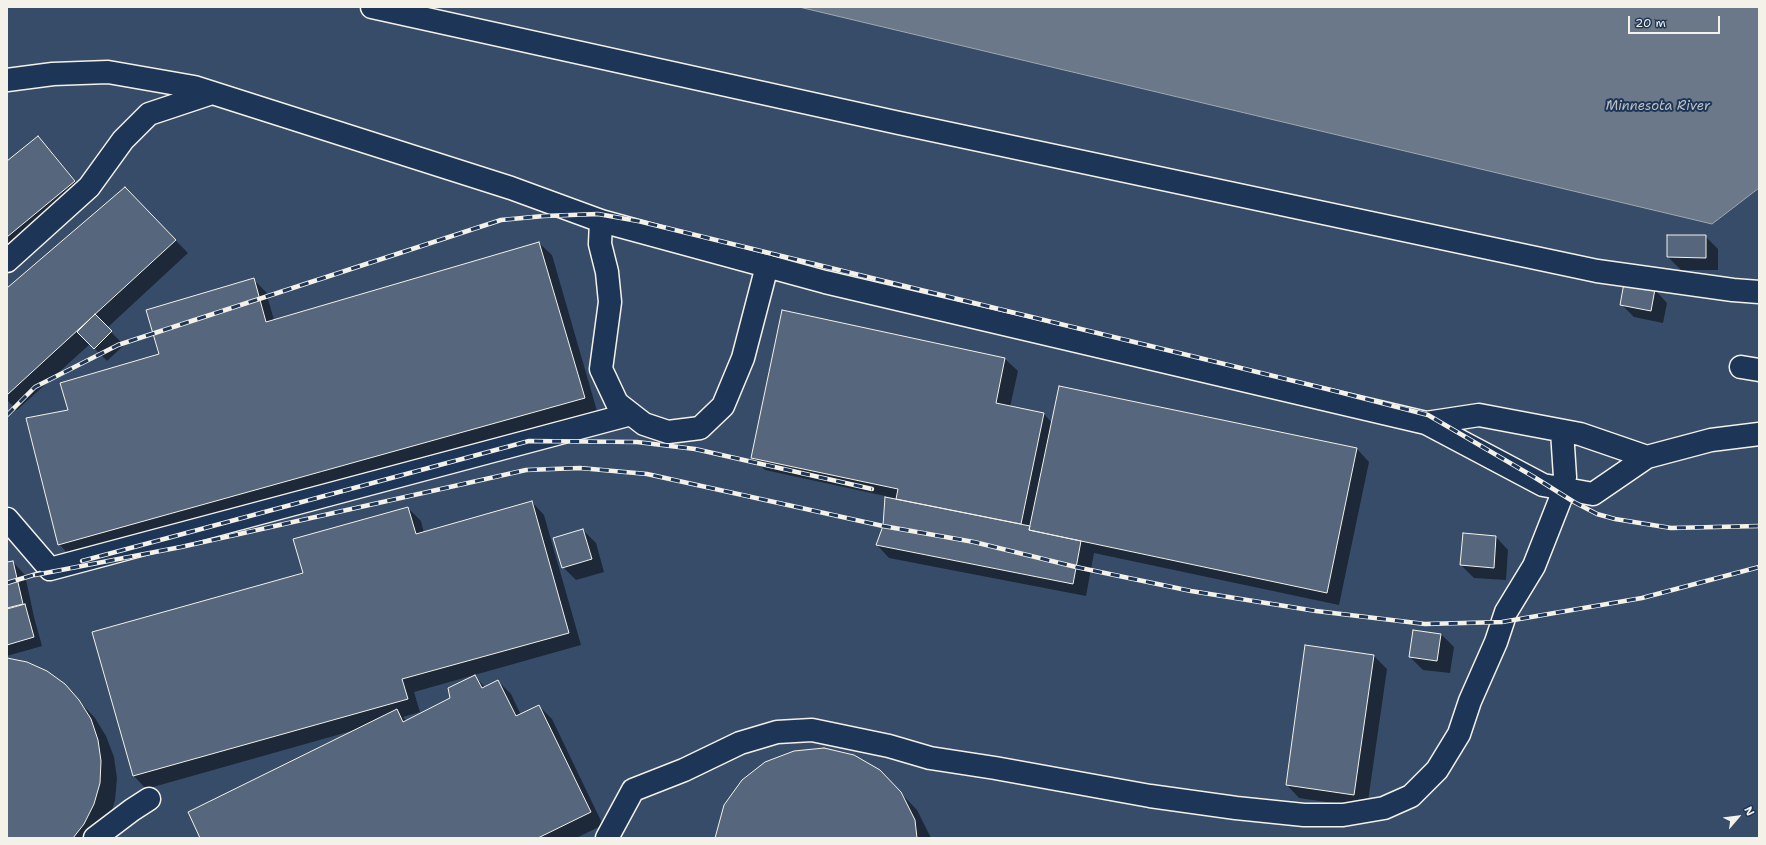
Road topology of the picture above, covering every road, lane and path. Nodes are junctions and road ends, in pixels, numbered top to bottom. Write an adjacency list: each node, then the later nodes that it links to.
1 (372, 7): 9 (lane)
2 (108, 72): 3 (lane); 4 (lane); 5 (lane)
3 (7, 80)
4 (212, 92): 5 (lane); 6 (lane)
5 (149, 114): 7 (lane)
6 (601, 221): 8 (lane); 10 (lane)
7 (7, 261)
8 (767, 266): 10 (lane); 11 (lane)
9 (1759, 292)
10 (631, 414): 16 (lane)
11 (1426, 423): 12 (lane); 15 (lane)
12 (1562, 431): 14 (lane); 15 (lane)
13 (1759, 434): 14 (lane)
14 (1648, 457): 15 (lane)
15 (1564, 489): 19 (lane)
16 (7, 519)
17 (149, 799): 18 (lane)
18 (96, 838)
19 (607, 838)

